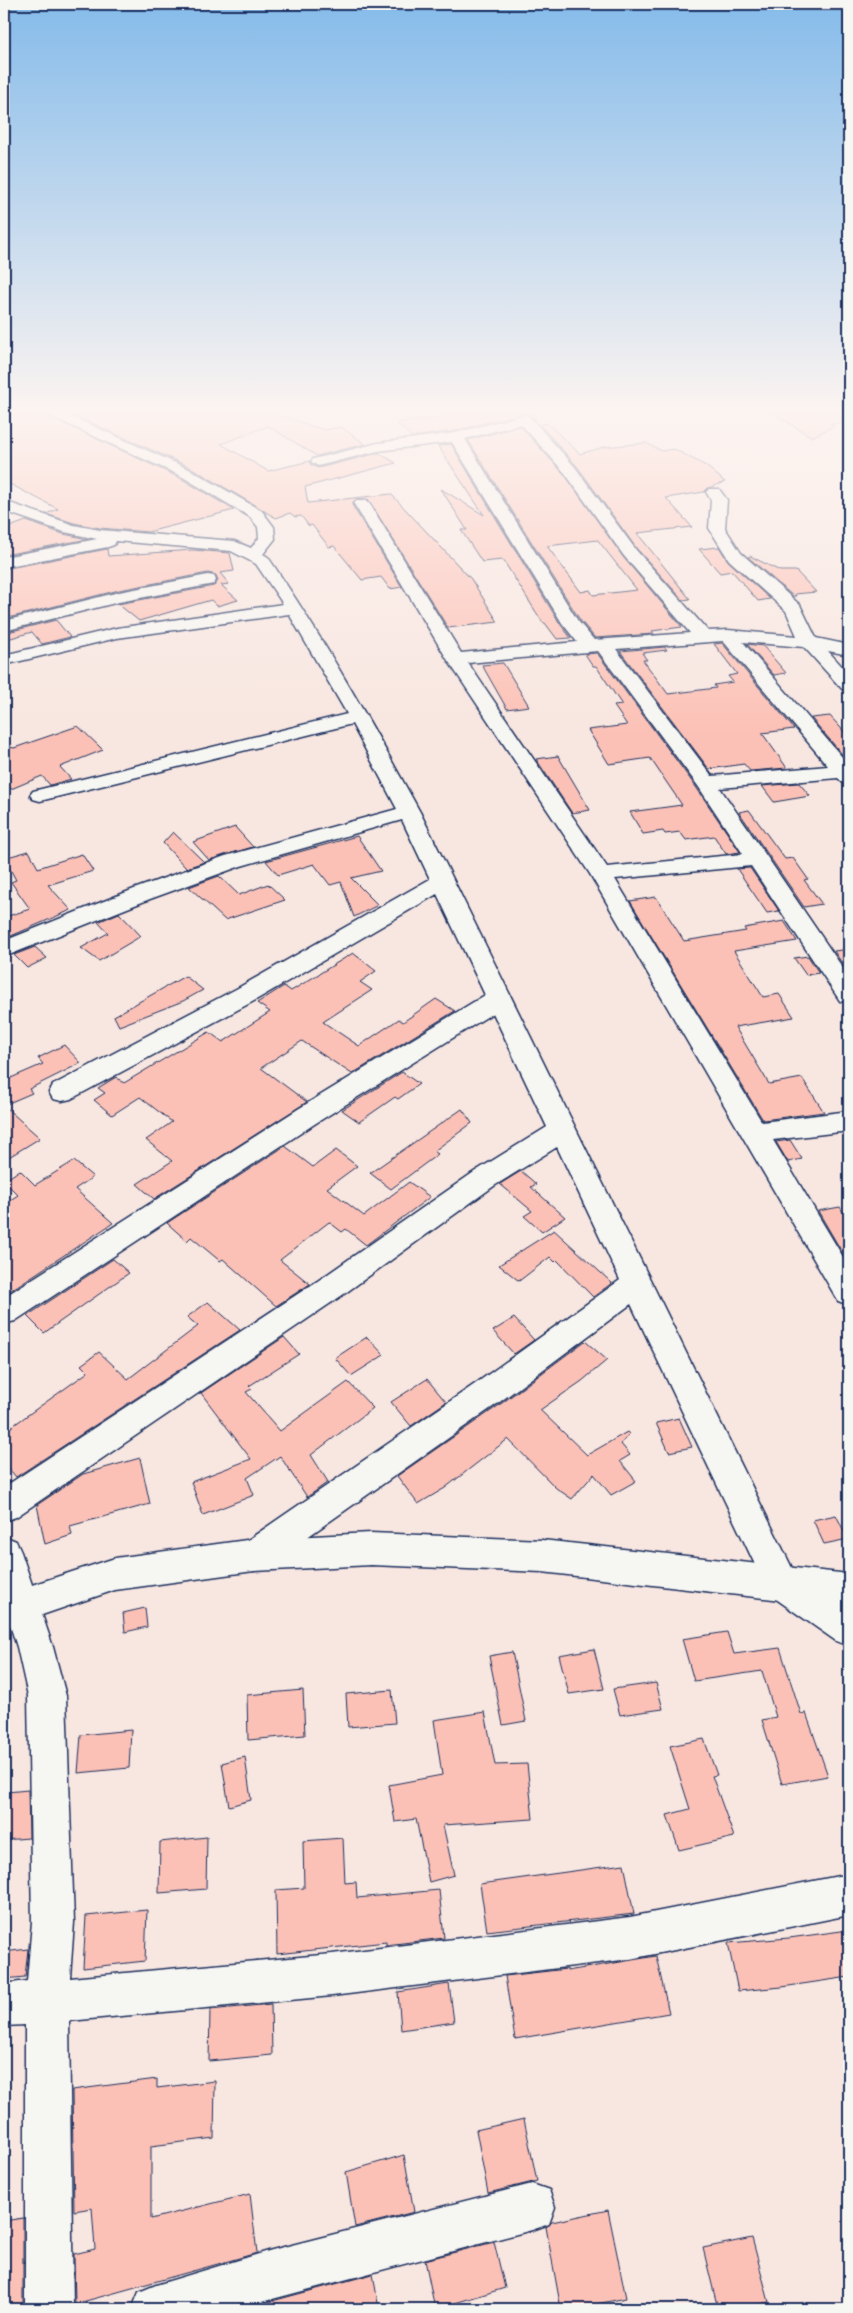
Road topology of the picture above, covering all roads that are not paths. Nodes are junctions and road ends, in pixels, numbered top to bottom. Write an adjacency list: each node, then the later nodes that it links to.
1 (35, 517): 7 (street)
2 (258, 517): 8 (street)
3 (370, 517): 18 (street)
4 (505, 517): 16 (street)
5 (604, 517): 14 (street)
6 (716, 517): 15 (street)
7 (130, 537): 8 (street); 9 (street)
8 (254, 555): 11 (street)
9 (4, 562)
10 (208, 580): 12 (street)
11 (294, 608): 19 (street); 21 (street)
12 (4, 626)
13 (728, 635): 14 (street); 15 (street); 22 (street)
14 (703, 636): 16 (street)
15 (809, 642): 17 (street); 20 (street)
16 (596, 645): 18 (street); 23 (street)
17 (849, 650)
18 (456, 659): 27 (street)
19 (4, 660)
20 (849, 685)
21 (358, 717): 24 (street); 25 (street)
22 (845, 769): 23 (street)
23 (706, 783): 26 (street)
24 (40, 795)
25 (409, 812): 28 (street); 29 (street)
26 (756, 859): 27 (street); 30 (street)
27 (601, 874): 35 (street)
28 (443, 882): 31 (street); 32 (street)
29 (4, 950)
30 (849, 995)
31 (500, 998): 34 (street); 38 (street)
32 (62, 1092)
33 (849, 1121): 35 (street)
34 (563, 1130): 36 (street); 39 (street)
35 (755, 1133): 37 (street)
36 (637, 1284): 41 (street); 42 (street)
37 (849, 1293)
38 (4, 1312)
39 (4, 1506)
40 (4, 1552): 44 (street)
41 (254, 1555): 42 (street); 44 (street)
42 (781, 1582): 43 (street); 45 (street)
43 (849, 1591)
44 (12, 1607): 47 (street)
45 (849, 1629)
46 (849, 1895): 47 (street)
47 (47, 2001): 48 (street); 50 (street)
48 (4, 2005)
49 (532, 2206): 51 (street)
50 (49, 2309)
51 (156, 2309)

